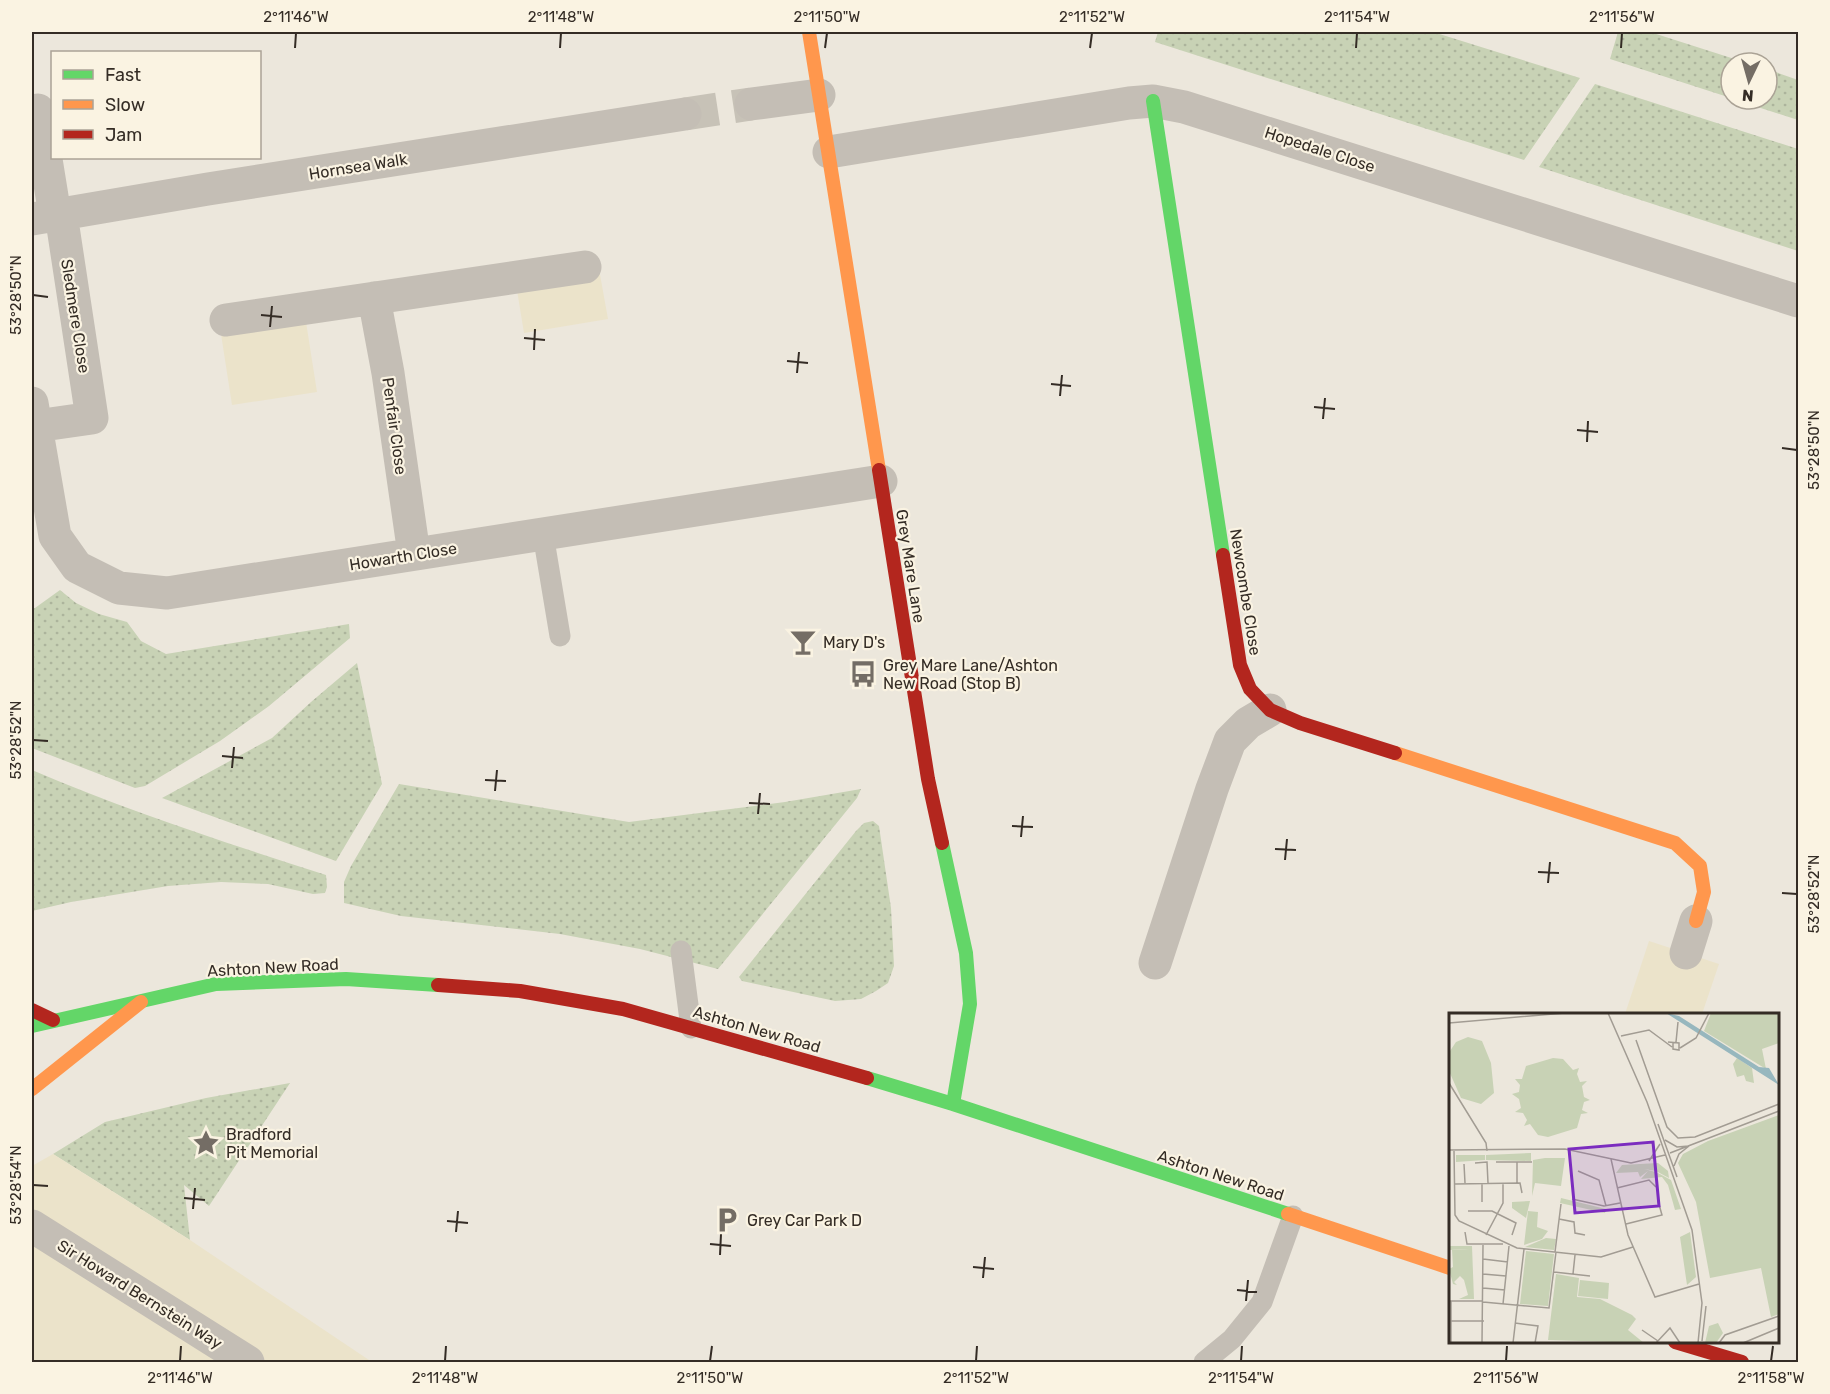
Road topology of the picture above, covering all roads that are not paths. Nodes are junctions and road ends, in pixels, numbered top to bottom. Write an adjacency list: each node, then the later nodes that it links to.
1 (809, 32): 2 (main road, Grey Mare Lane)
2 (819, 95): 4 (street); 7 (main road, Grey Mare Lane)
3 (1153, 101): 7 (street, Hopedale Close); 11 (street, Hopedale Close); 18 (main road, Newcombe Close)
4 (751, 104)
5 (32, 111): 8 (street, Sledmere Close)
6 (685, 114): 8 (street, Hornsea Walk)
7 (829, 152): 14 (main road, Grey Mare Lane)
8 (49, 216): 13 (street, Sledmere Close)
9 (585, 267): 10 (street)
10 (374, 298): 12 (street); 16 (street, Penfair Close)
11 (1798, 301)
12 (226, 320)
13 (34, 415): 16 (street, Howarth Close)
14 (881, 481): 15 (street, Howarth Close); 29 (main road, Grey Mare Lane)
15 (543, 534): 16 (street, Howarth Close); 17 (lane)
16 (414, 554)
17 (560, 636)
18 (1270, 710): 19 (main road, Newcombe Close); 22 (street)
19 (1696, 921): 21 (street)
20 (681, 951): 27 (lane)
21 (1686, 953)
22 (1155, 963)
23 (141, 1002): 25 (main road, Ashton New Road); 27 (main road, Ashton New Road); 28 (main road)
24 (32, 1010): 25 (main road)
25 (53, 1020): 26 (main road, Ashton New Road)
26 (32, 1026)
27 (691, 1028): 29 (main road, Ashton New Road)
28 (32, 1089)
29 (953, 1104): 30 (main road, Ashton New Road)
30 (1293, 1216): 32 (main road, Ashton New Road); 35 (lane)
31 (32, 1226): 34 (street, Sir Howard Bernstein Way)
32 (1449, 1268)
33 (1682, 1343): 36 (main road)
34 (248, 1362)
35 (1204, 1362)
36 (1742, 1362)

